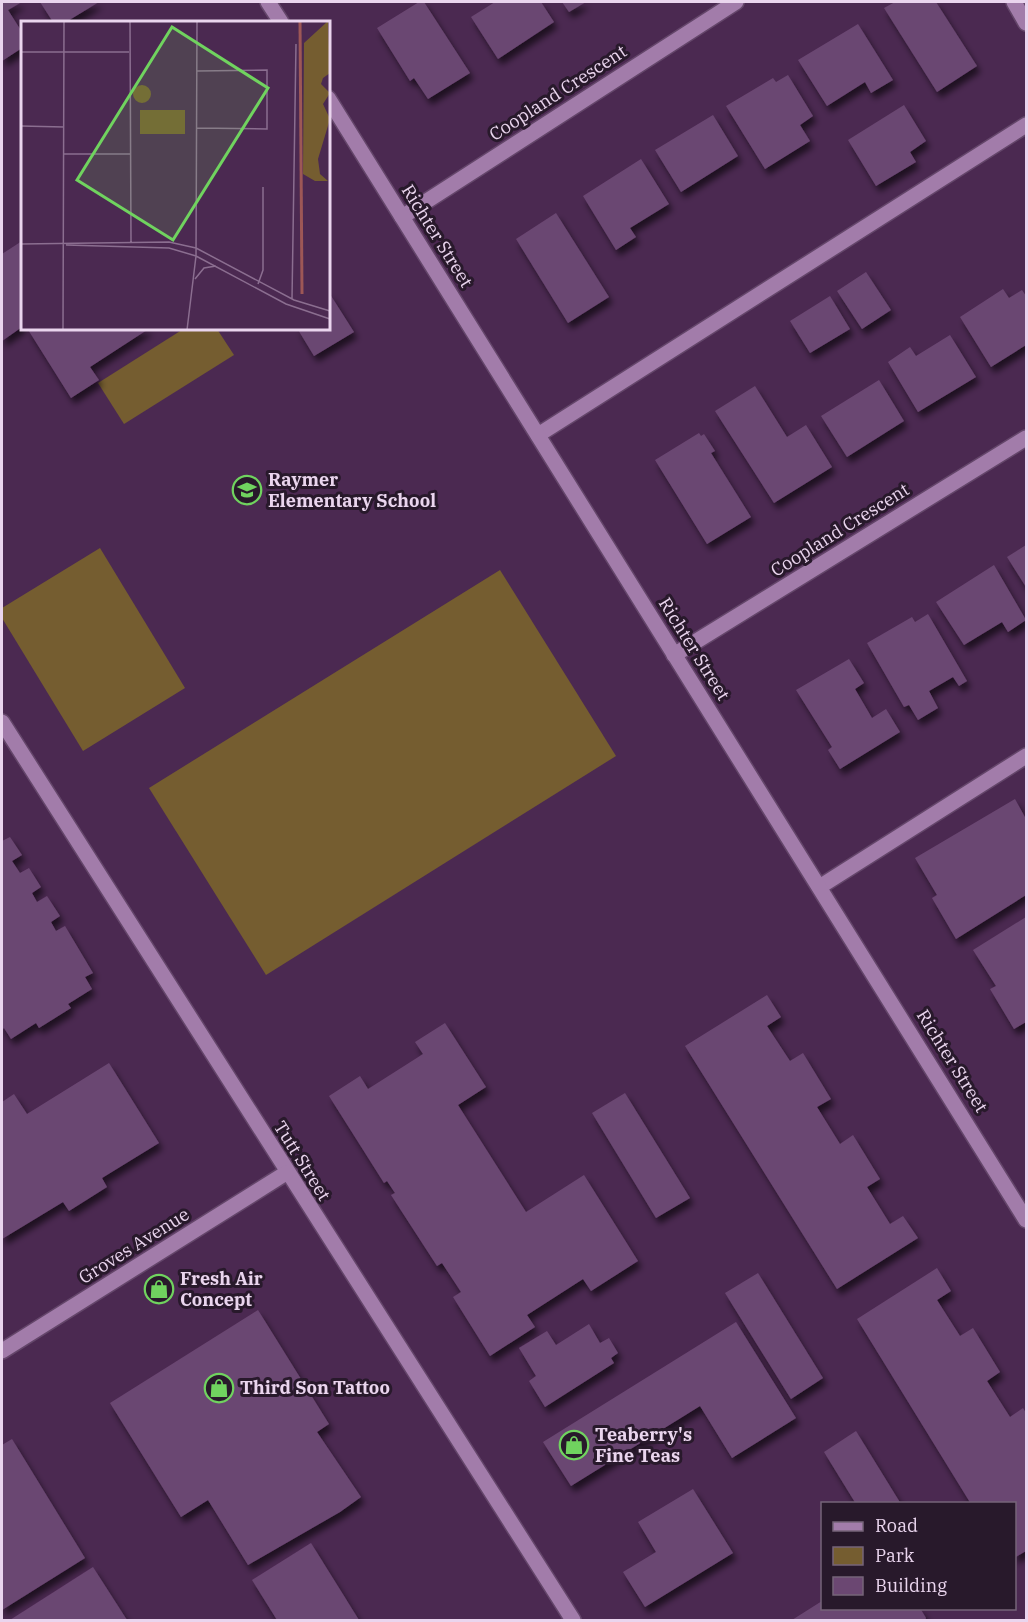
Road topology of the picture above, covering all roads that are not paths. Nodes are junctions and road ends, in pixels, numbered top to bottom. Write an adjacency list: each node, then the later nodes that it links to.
1 (268, 2): 4 (street)
2 (736, 2): 8 (street, Coopland Crescent)
3 (1014, 2): 5 (street)
4 (280, 21)
5 (1026, 22)
6 (330, 101): 8 (street, Richter Street)
7 (1026, 125): 9 (street)
8 (402, 217): 9 (street, Richter Street)
9 (537, 435): 11 (street, Richter Street)
10 (1026, 438): 11 (street, Coopland Crescent)
11 (674, 655): 14 (street, Richter Street)
12 (2, 722): 15 (street, Tutt Street)
13 (1026, 756): 14 (street)
14 (820, 885): 16 (street, Richter Street)
15 (286, 1173): 17 (street, Groves Avenue); 18 (street, Tutt Street)
16 (1026, 1220)
17 (2, 1351)
18 (573, 1620)

